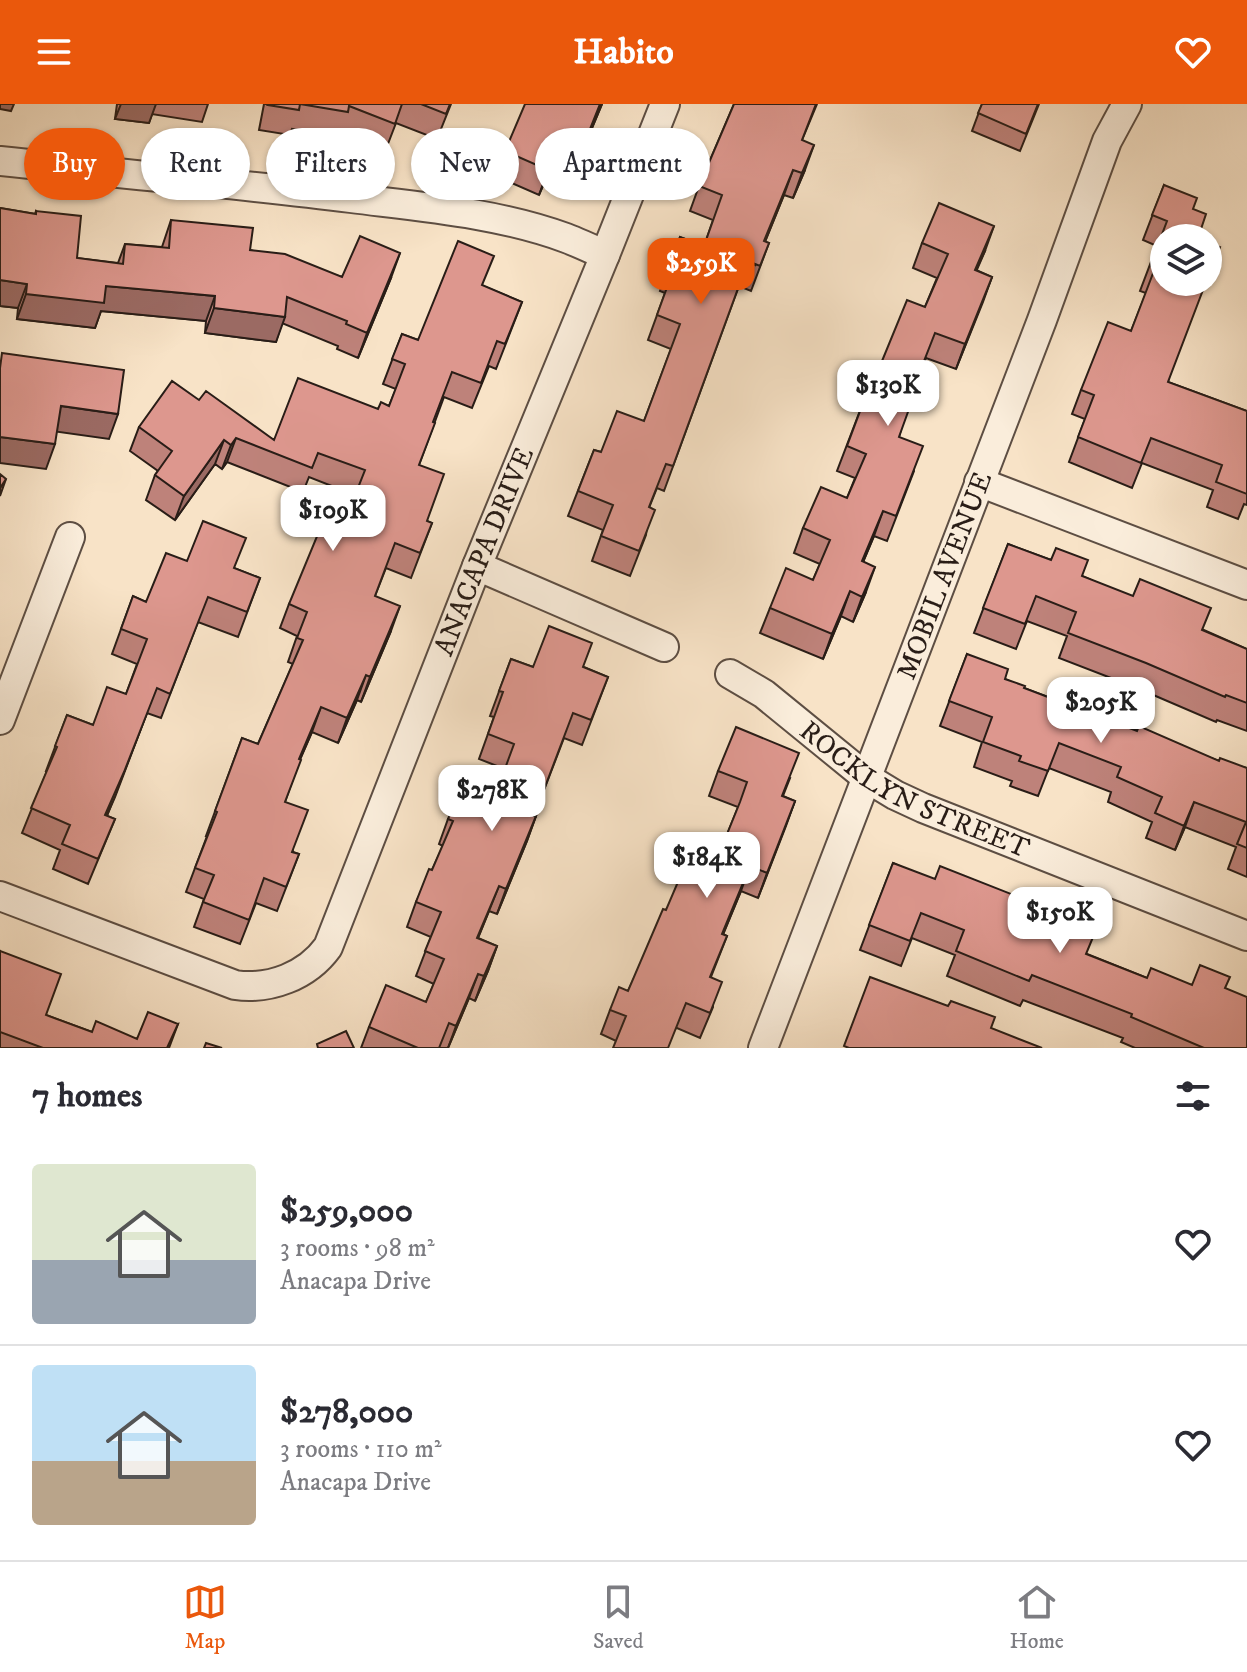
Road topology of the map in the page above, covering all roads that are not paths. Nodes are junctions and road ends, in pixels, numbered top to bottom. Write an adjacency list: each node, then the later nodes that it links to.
1 (665, 104): 4 (street, ANACAPA DRIVE)
2 (1127, 104): 5 (street, MOBIL AVENUE)
3 (0, 161): 4 (street)
4 (605, 255): 7 (street, ANACAPA DRIVE)
5 (979, 482): 8 (street); 12 (street, MOBIL AVENUE)
6 (70, 537): 11 (street)
7 (477, 566): 9 (street); 13 (street, ANACAPA DRIVE)
8 (1247, 585)
9 (664, 647)
10 (730, 674): 12 (street, ROCKLYN STREET)
11 (0, 720)
12 (867, 778): 14 (street, ROCKLYN STREET); 15 (street, MOBIL AVENUE)
13 (0, 896)
14 (1247, 936)
15 (763, 1048)

